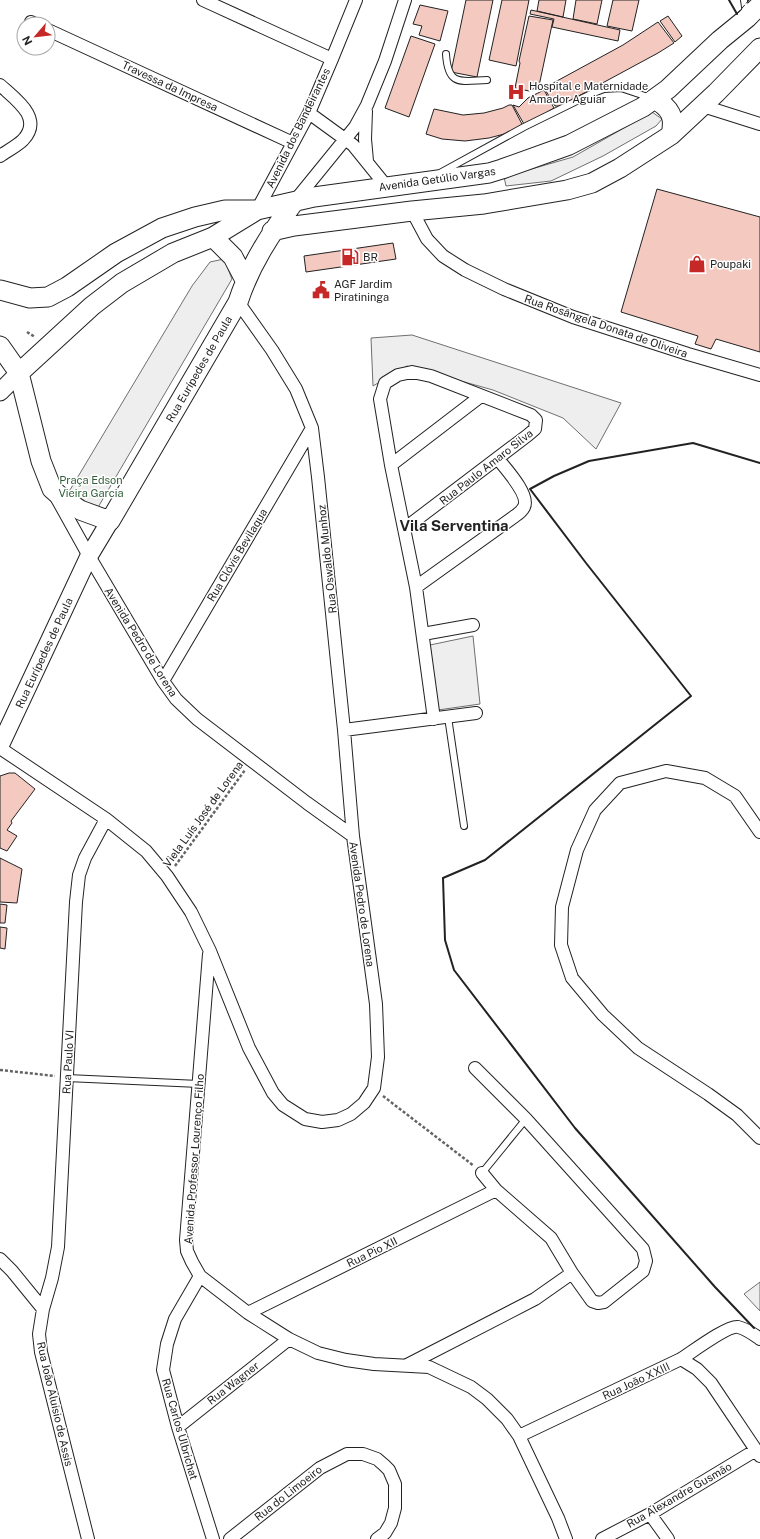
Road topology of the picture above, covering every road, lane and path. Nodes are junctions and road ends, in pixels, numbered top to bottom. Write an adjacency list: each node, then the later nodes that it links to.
1 (203, 0): 8 (street)
2 (356, 0): 8 (street, Avenida dos Bandeirantes)
3 (405, 0): 12 (street, Rua Eurípedes de Paula)
4 (750, 8): 11 (main road, Avenida Getúlio Vargas)
5 (56, 34): 18 (street, Travessa da Impresa)
6 (760, 48): 13 (main road)
7 (446, 54): 9 (lane)
8 (332, 59): 14 (street, Avenida dos Bandeirantes)
9 (487, 80)
10 (0, 85): 19 (street)
11 (654, 99): 16 (main road); 21 (main road, Avenida Getúlio Vargas); 21 (lane)
12 (367, 105): 17 (street, Rua Eurípedes de Paula); 20 (street)
13 (703, 106): 15 (street); 16 (main road)
14 (309, 113): 17 (street); 18 (street, Avenida dos Bandeirantes)
15 (760, 124)
16 (671, 135): 25 (main road)
17 (346, 139): 20 (street); 23 (street, Rua Eurípedes de Paula)
18 (293, 143): 24 (street, Avenida dos Bandeirantes)
19 (0, 156)
20 (366, 161): 22 (street)
21 (426, 181): 22 (main road, Avenida Getúlio Vargas)
22 (388, 187): 23 (main road, Avenida Getúlio Vargas)
23 (294, 202): 24 (main road, Avenida Getúlio Vargas); 26 (main road, Rua Eurípedes de Paula)
24 (257, 210): 27 (main road, Avenida Getúlio Vargas); 29 (main road, Avenida Getúlio Vargas)
25 (412, 211): 26 (main road); 35 (street, Rua Rosângela Donata de Oliveira)
26 (272, 231): 28 (main road, Rua Eurípedes de Paula)
27 (213, 237): 28 (main road); 34 (main road, Avenida Getúlio Vargas)
28 (245, 280): 30 (main road, Rua Eurípedes de Paula)
29 (0, 290)
30 (238, 302): 38 (street, Rua Oswaldo Munhoz); 42 (main road, Rua Eurípedes de Paula)
31 (26, 332): 32 (path)
32 (35, 337)
33 (0, 346): 34 (main road)
34 (19, 372): 36 (street); 41 (main road, Avenida Pedro de Lorena)
35 (760, 375)
36 (0, 392)
37 (481, 396): 39 (street, Rua Paulo Amaro Silva); 40 (street); 40 (street)
38 (312, 428): 48 (street, Rua Clóvis Bevilaqua); 52 (street, Rua Oswaldo Munhoz)
39 (498, 459): 43 (street, Rua Paulo Amaro Silva); 45 (street)
40 (391, 465): 43 (street)
41 (52, 489): 42 (main road, Avenida Pedro de Lorena); 44 (street, Avenida Pedro de Lorena)
42 (110, 521): 44 (street, Rua Eurípedes de Paula)
43 (404, 529): 45 (street)
44 (89, 556): 48 (street, Avenida Pedro de Lorena); 53 (street, Rua Eurípedes de Paula)
45 (416, 587): 47 (street)
46 (473, 625): 47 (street)
47 (423, 634): 51 (street)
48 (162, 681): 54 (street, Avenida Pedro de Lorena)
49 (476, 713): 50 (street)
50 (448, 717): 51 (street); 56 (lane)
51 (434, 719): 52 (street)
52 (344, 730): 58 (street, Rua Oswaldo Munhoz)
53 (0, 747): 55 (street)
54 (251, 761): 58 (street, Avenida Pedro de Lorena); 59 (path, Viela Luís José de Lorena)
55 (106, 819): 59 (street); 63 (street, Rua Paulo VI)
56 (464, 826)
57 (760, 832): 67 (street)
58 (353, 836): 65 (street, Avenida Pedro de Lorena)
59 (167, 876): 60 (street)
60 (210, 951): 64 (street, Avenida Professor Lourenço Filho); 65 (street, Avenida Pedro de Lorena)
61 (474, 1068): 66 (street)
62 (0, 1070): 63 (path)
63 (67, 1078): 64 (lane); 73 (street, Rua Paulo VI)
64 (199, 1084): 72 (street, Avenida Professor Lourenço Filho)
65 (374, 1088): 68 (path)
66 (526, 1119): 68 (lane); 71 (street)
67 (760, 1138)
68 (482, 1173): 69 (street)
69 (496, 1190): 71 (street); 74 (street, Rua Pio XII)
70 (0, 1259): 73 (street)
71 (572, 1273): 78 (street)
72 (200, 1276): 74 (street, Avenida Professor Lourenço Filho); 79 (street, Rua Carlos Ulbrichat)
73 (43, 1309): 83 (street, Rua João Aluisio de Assis)
74 (248, 1313): 75 (street, Avenida Professor Lourenço Filho)
75 (289, 1338): 78 (street, Avenida Professor Lourenço Filho); 79 (street, Rua Wagner)
76 (760, 1339): 77 (street)
77 (681, 1359): 80 (street, Rua João XXIII); 81 (street, Rua João XXIII)
78 (406, 1365): 80 (street, Avenida Professor Lourenço Filho)
79 (178, 1427): 84 (street, Rua Carlos Ulbrichat)
80 (519, 1436): 87 (street, Avenida Professor Lourenço Filho)
81 (758, 1453): 82 (street, Rua Alexandre Gusmão)
82 (650, 1514): 88 (street, Rua Alexandre Gusmão); 89 (street)
83 (88, 1539)
84 (213, 1539)
85 (230, 1539): 86 (street, Rua do Limoeiro)
86 (377, 1539)
87 (566, 1539)
88 (602, 1539)
89 (668, 1539)

